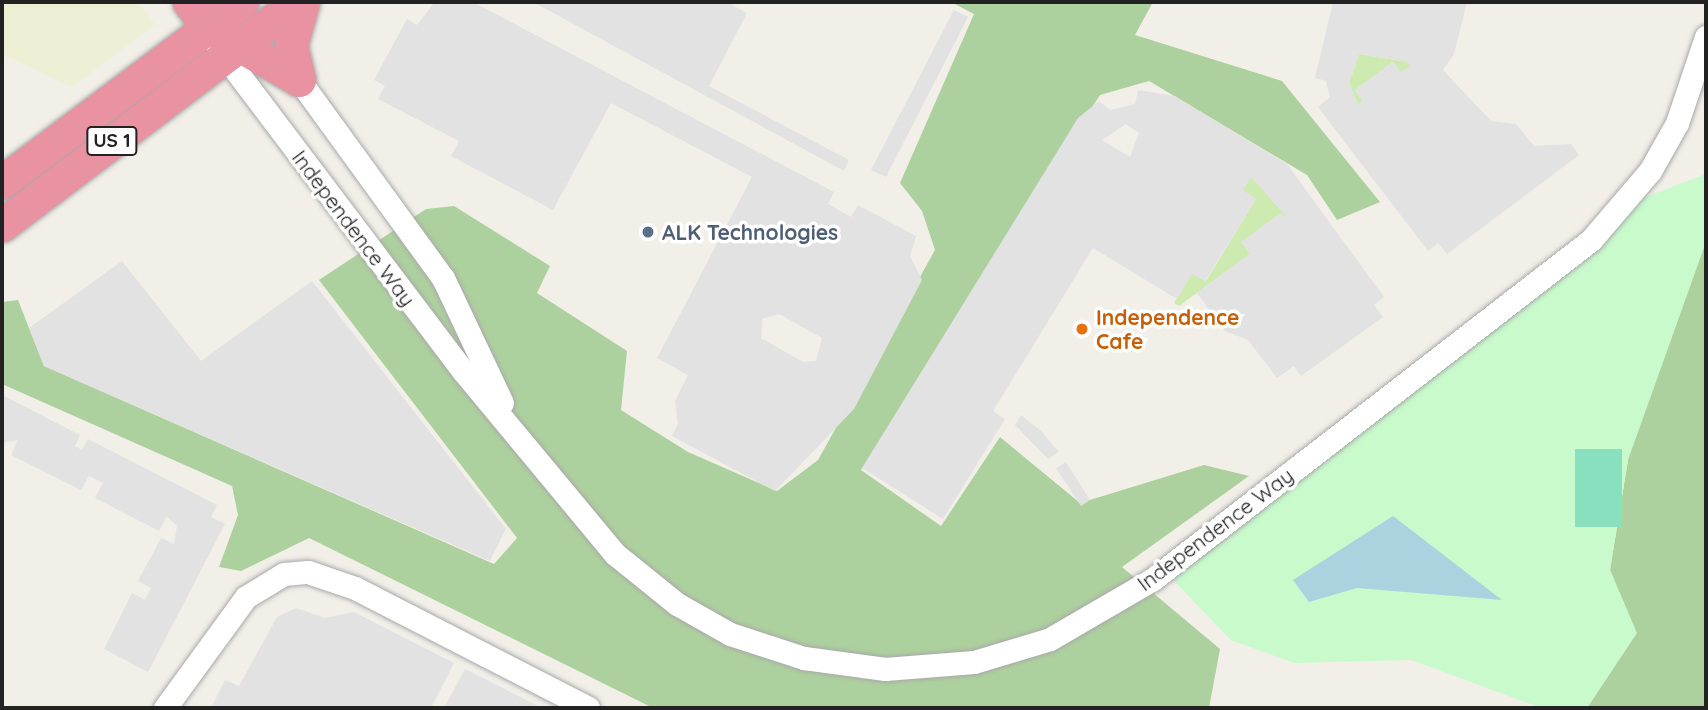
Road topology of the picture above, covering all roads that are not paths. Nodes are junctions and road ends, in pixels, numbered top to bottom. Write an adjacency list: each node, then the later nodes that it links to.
1 (242, 2): 4 (highway, US 1)
2 (297, 2): 6 (highway, US 1)
3 (303, 2): 7 (highway)
4 (199, 15): 6 (highway); 8 (highway, US 1)
5 (1706, 37): 10 (street, Independence Way)
6 (232, 50): 7 (highway); 9 (highway, US 1); 10 (street, Independence Way)
7 (299, 80): 10 (street, Independence Way)
8 (2, 182)
9 (2, 225)
10 (510, 422)
11 (165, 708): 12 (street)
12 (589, 708)

